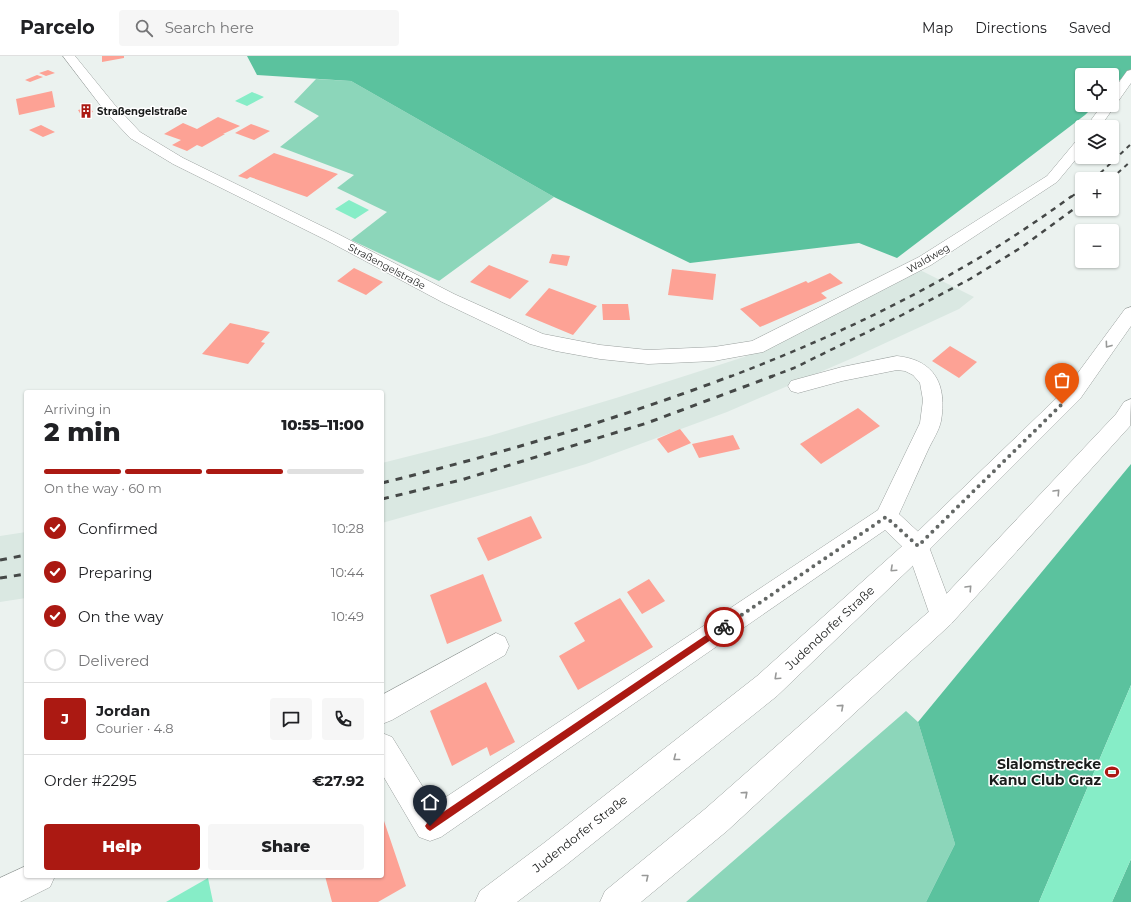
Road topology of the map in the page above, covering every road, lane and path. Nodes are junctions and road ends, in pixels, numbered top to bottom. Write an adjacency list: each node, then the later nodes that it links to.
1 (69, 56): 6 (street, Straßengelstraße)
2 (1131, 74): 3 (street)
3 (1119, 91)
4 (1075, 151): 6 (street, Waldweg)
5 (1131, 313): 10 (street, Judendorfer Straße, one-way to 10)
6 (756, 347)
7 (798, 386): 9 (street)
8 (1131, 407): 11 (street, one-way to 8)
9 (886, 517): 10 (street); 14 (street)
10 (918, 546): 11 (street); 17 (street, Judendorfer Straße, one-way to 17)
11 (942, 616): 18 (street, one-way to 11)
12 (496, 646): 13 (street)
13 (384, 709)
14 (384, 750)
15 (36, 878): 16 (street)
16 (0, 895)
17 (491, 902)
18 (616, 902)

